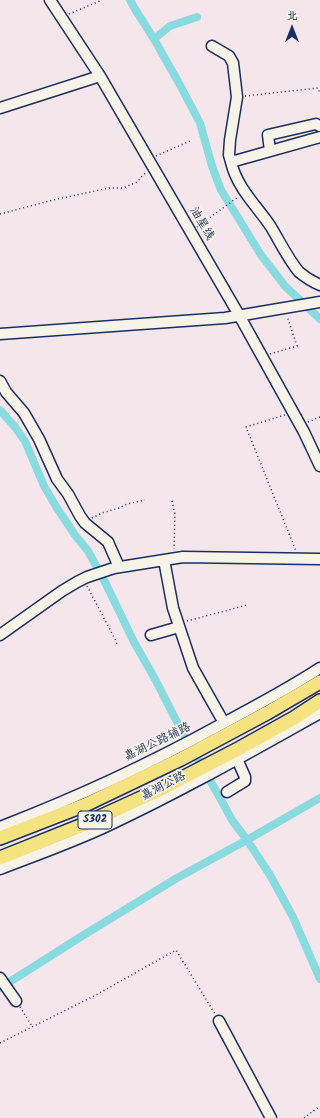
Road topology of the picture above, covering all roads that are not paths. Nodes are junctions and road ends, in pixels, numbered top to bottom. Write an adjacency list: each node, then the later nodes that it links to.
1 (50, 0): 3 (street, 油星线)
2 (212, 46): 8 (street)
3 (100, 76): 4 (street); 11 (street, 油星线)
4 (0, 108)
5 (320, 126): 7 (street)
6 (320, 137): 7 (street)
7 (270, 151): 8 (street)
8 (231, 162): 9 (street)
9 (320, 285)
10 (320, 302): 11 (street)
11 (239, 315): 12 (street); 14 (street, 油星线)
12 (0, 334)
13 (0, 381): 17 (street)
14 (320, 466)
15 (169, 559): 16 (street); 17 (street); 18 (street)
16 (320, 559)
17 (116, 567): 19 (street)
18 (178, 625): 20 (street); 25 (street)
19 (0, 635)
20 (151, 635)
21 (320, 668): 25 (street, 嘉湖公路辅路)
22 (320, 682): 26 (main road, 嘉湖公路 / S302)
23 (320, 701): 29 (main road, 嘉湖公路 / S302)
24 (320, 713): 28 (street)
25 (224, 723): 26 (street, 嘉湖公路辅路)
26 (203, 742): 27 (main road, 嘉湖公路 / S302)
27 (177, 755): 32 (street, 嘉湖公路辅路); 33 (main road, 嘉湖公路 / S302)
28 (237, 759): 29 (street); 31 (street)
29 (217, 765): 30 (main road, 嘉湖公路 / S302)
30 (191, 779): 34 (main road, 嘉湖公路 / S302); 35 (street)
31 (227, 792)
32 (0, 827)
33 (0, 838)
34 (0, 858)
35 (0, 869)
36 (0, 978): 37 (street)
37 (16, 1001)
38 (219, 1020): 39 (street)
39 (271, 1118)

